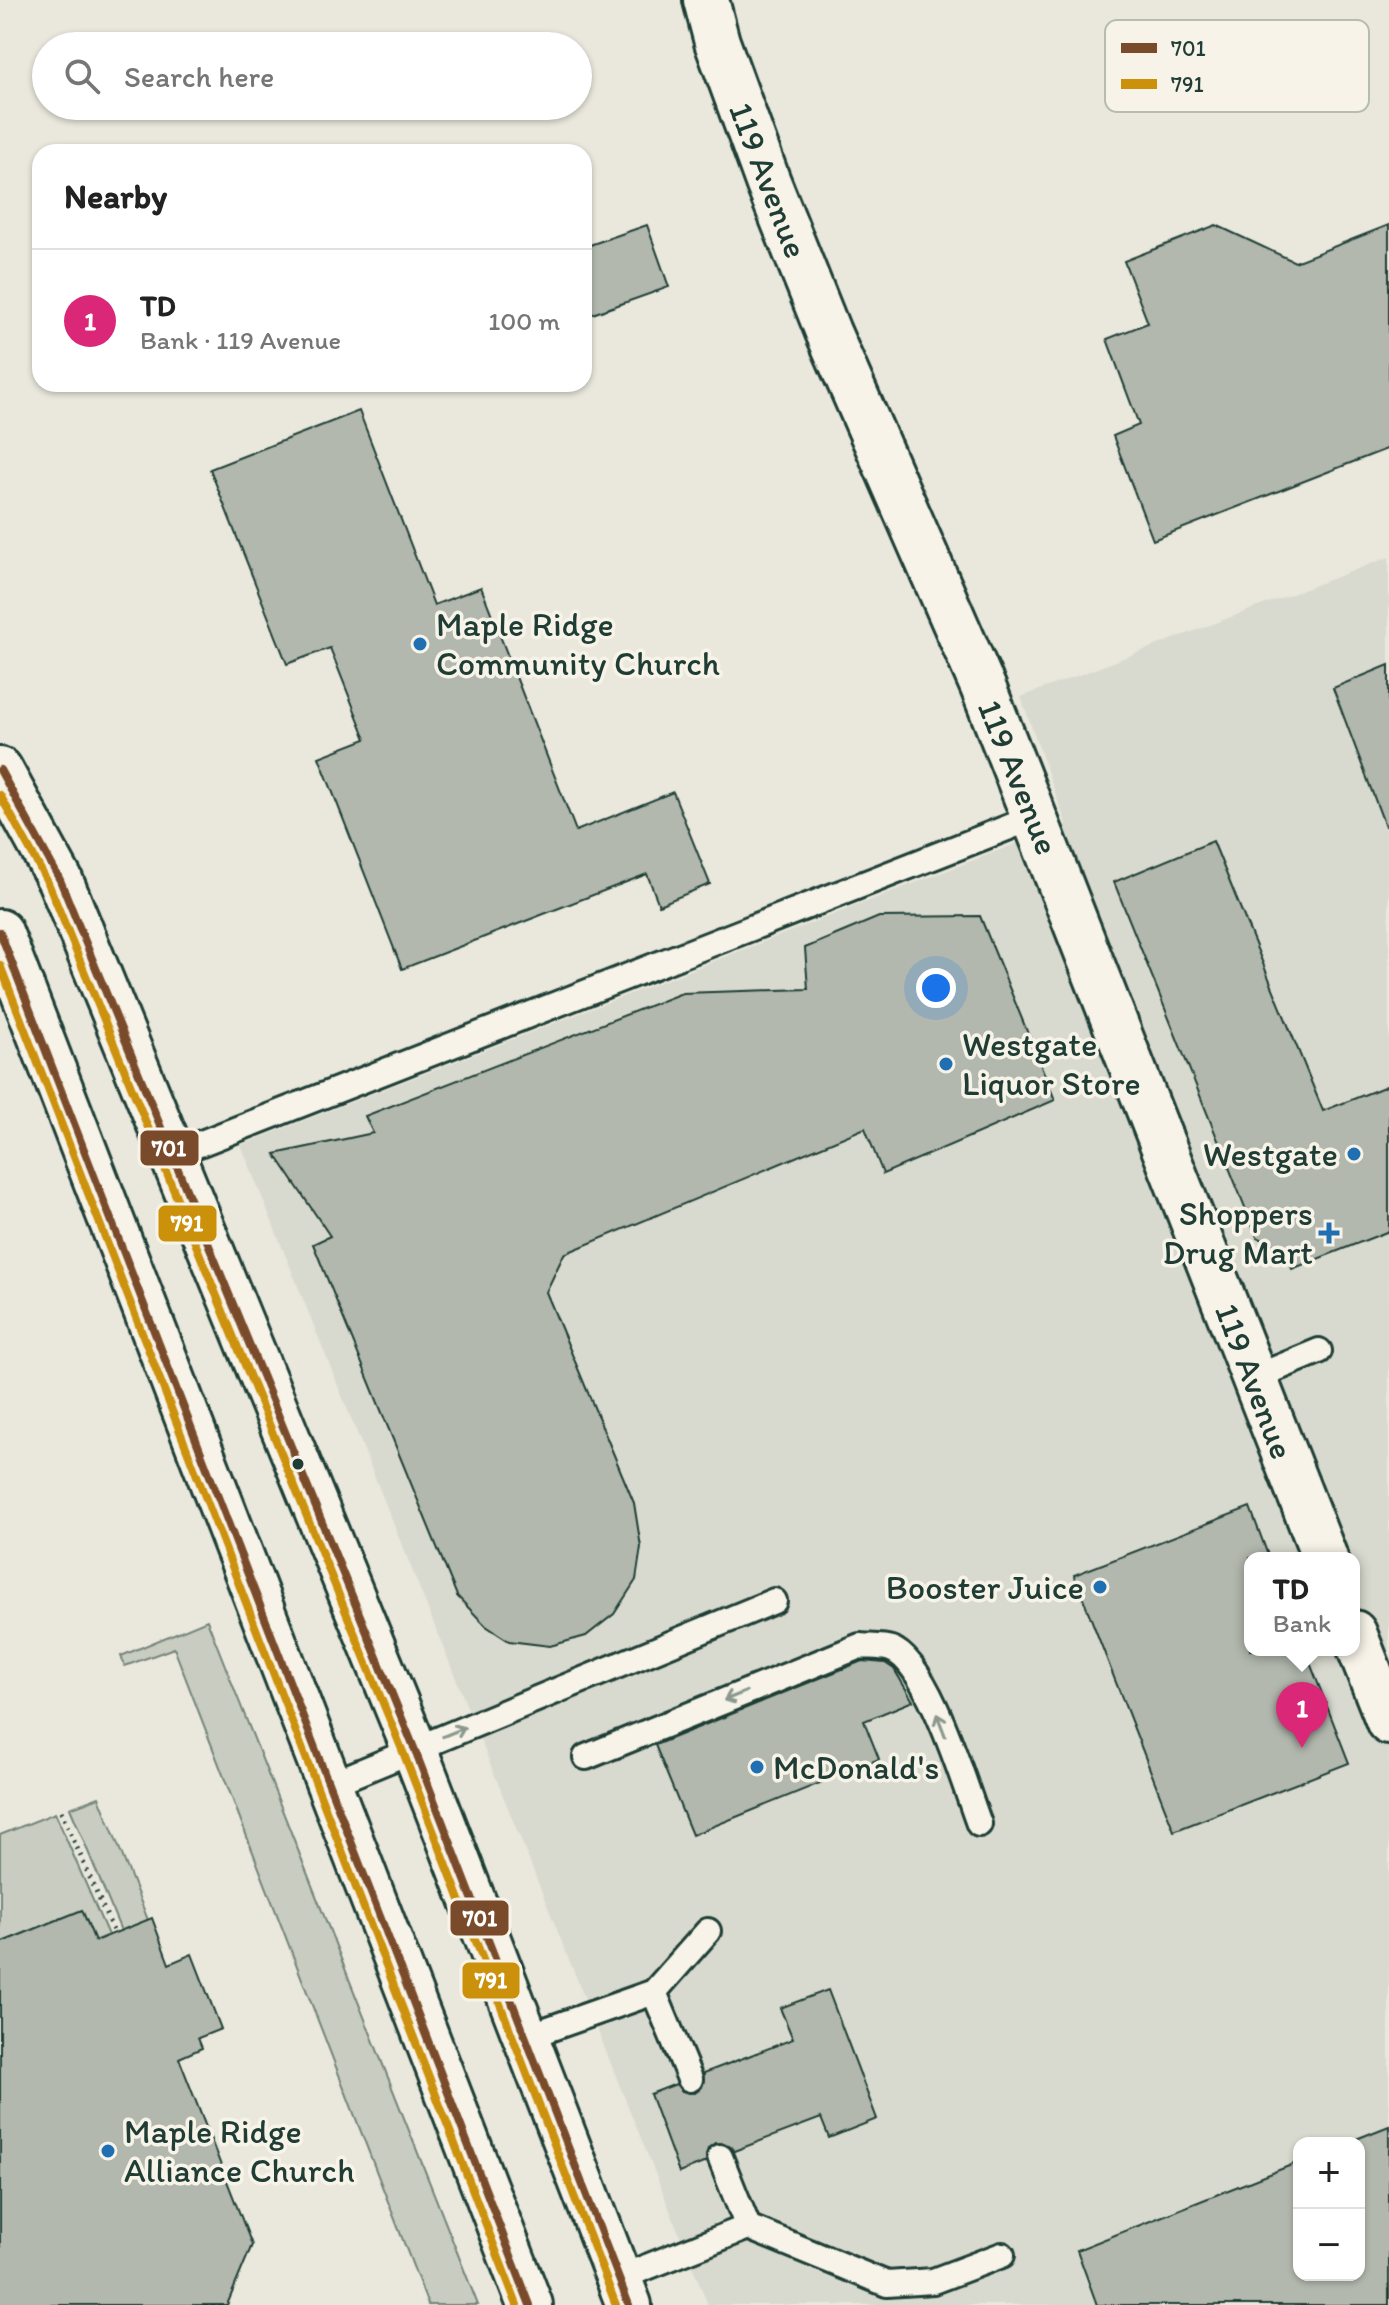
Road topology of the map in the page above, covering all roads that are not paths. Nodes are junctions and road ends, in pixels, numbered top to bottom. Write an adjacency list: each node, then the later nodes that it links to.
1 (706, 0): 3 (main road, 119 Avenue)
2 (0, 770): 5 (main road)
3 (1035, 817): 5 (lane); 7 (main road, 119 Avenue)
4 (0, 932): 14 (main road)
5 (171, 1155): 12 (main road)
6 (1319, 1351): 7 (lane)
7 (1254, 1378): 8 (main road, 119 Avenue)
8 (1323, 1552)
9 (774, 1601): 12 (lane, one-way to 9)
10 (1360, 1648): 11 (main road)
11 (1389, 1722)
12 (414, 1748): 14 (lane); 18 (main road)
13 (586, 1757): 15 (lane, one-way to 13)
14 (331, 1784): 24 (main road)
15 (979, 1824)
16 (708, 1931): 17 (lane)
17 (654, 1992): 18 (lane); 19 (lane)
18 (526, 2037): 23 (main road)
19 (690, 2079)
20 (720, 2157): 21 (lane)
21 (748, 2227): 22 (lane); 23 (lane)
22 (1002, 2255)
23 (624, 2292)
24 (530, 2305)

